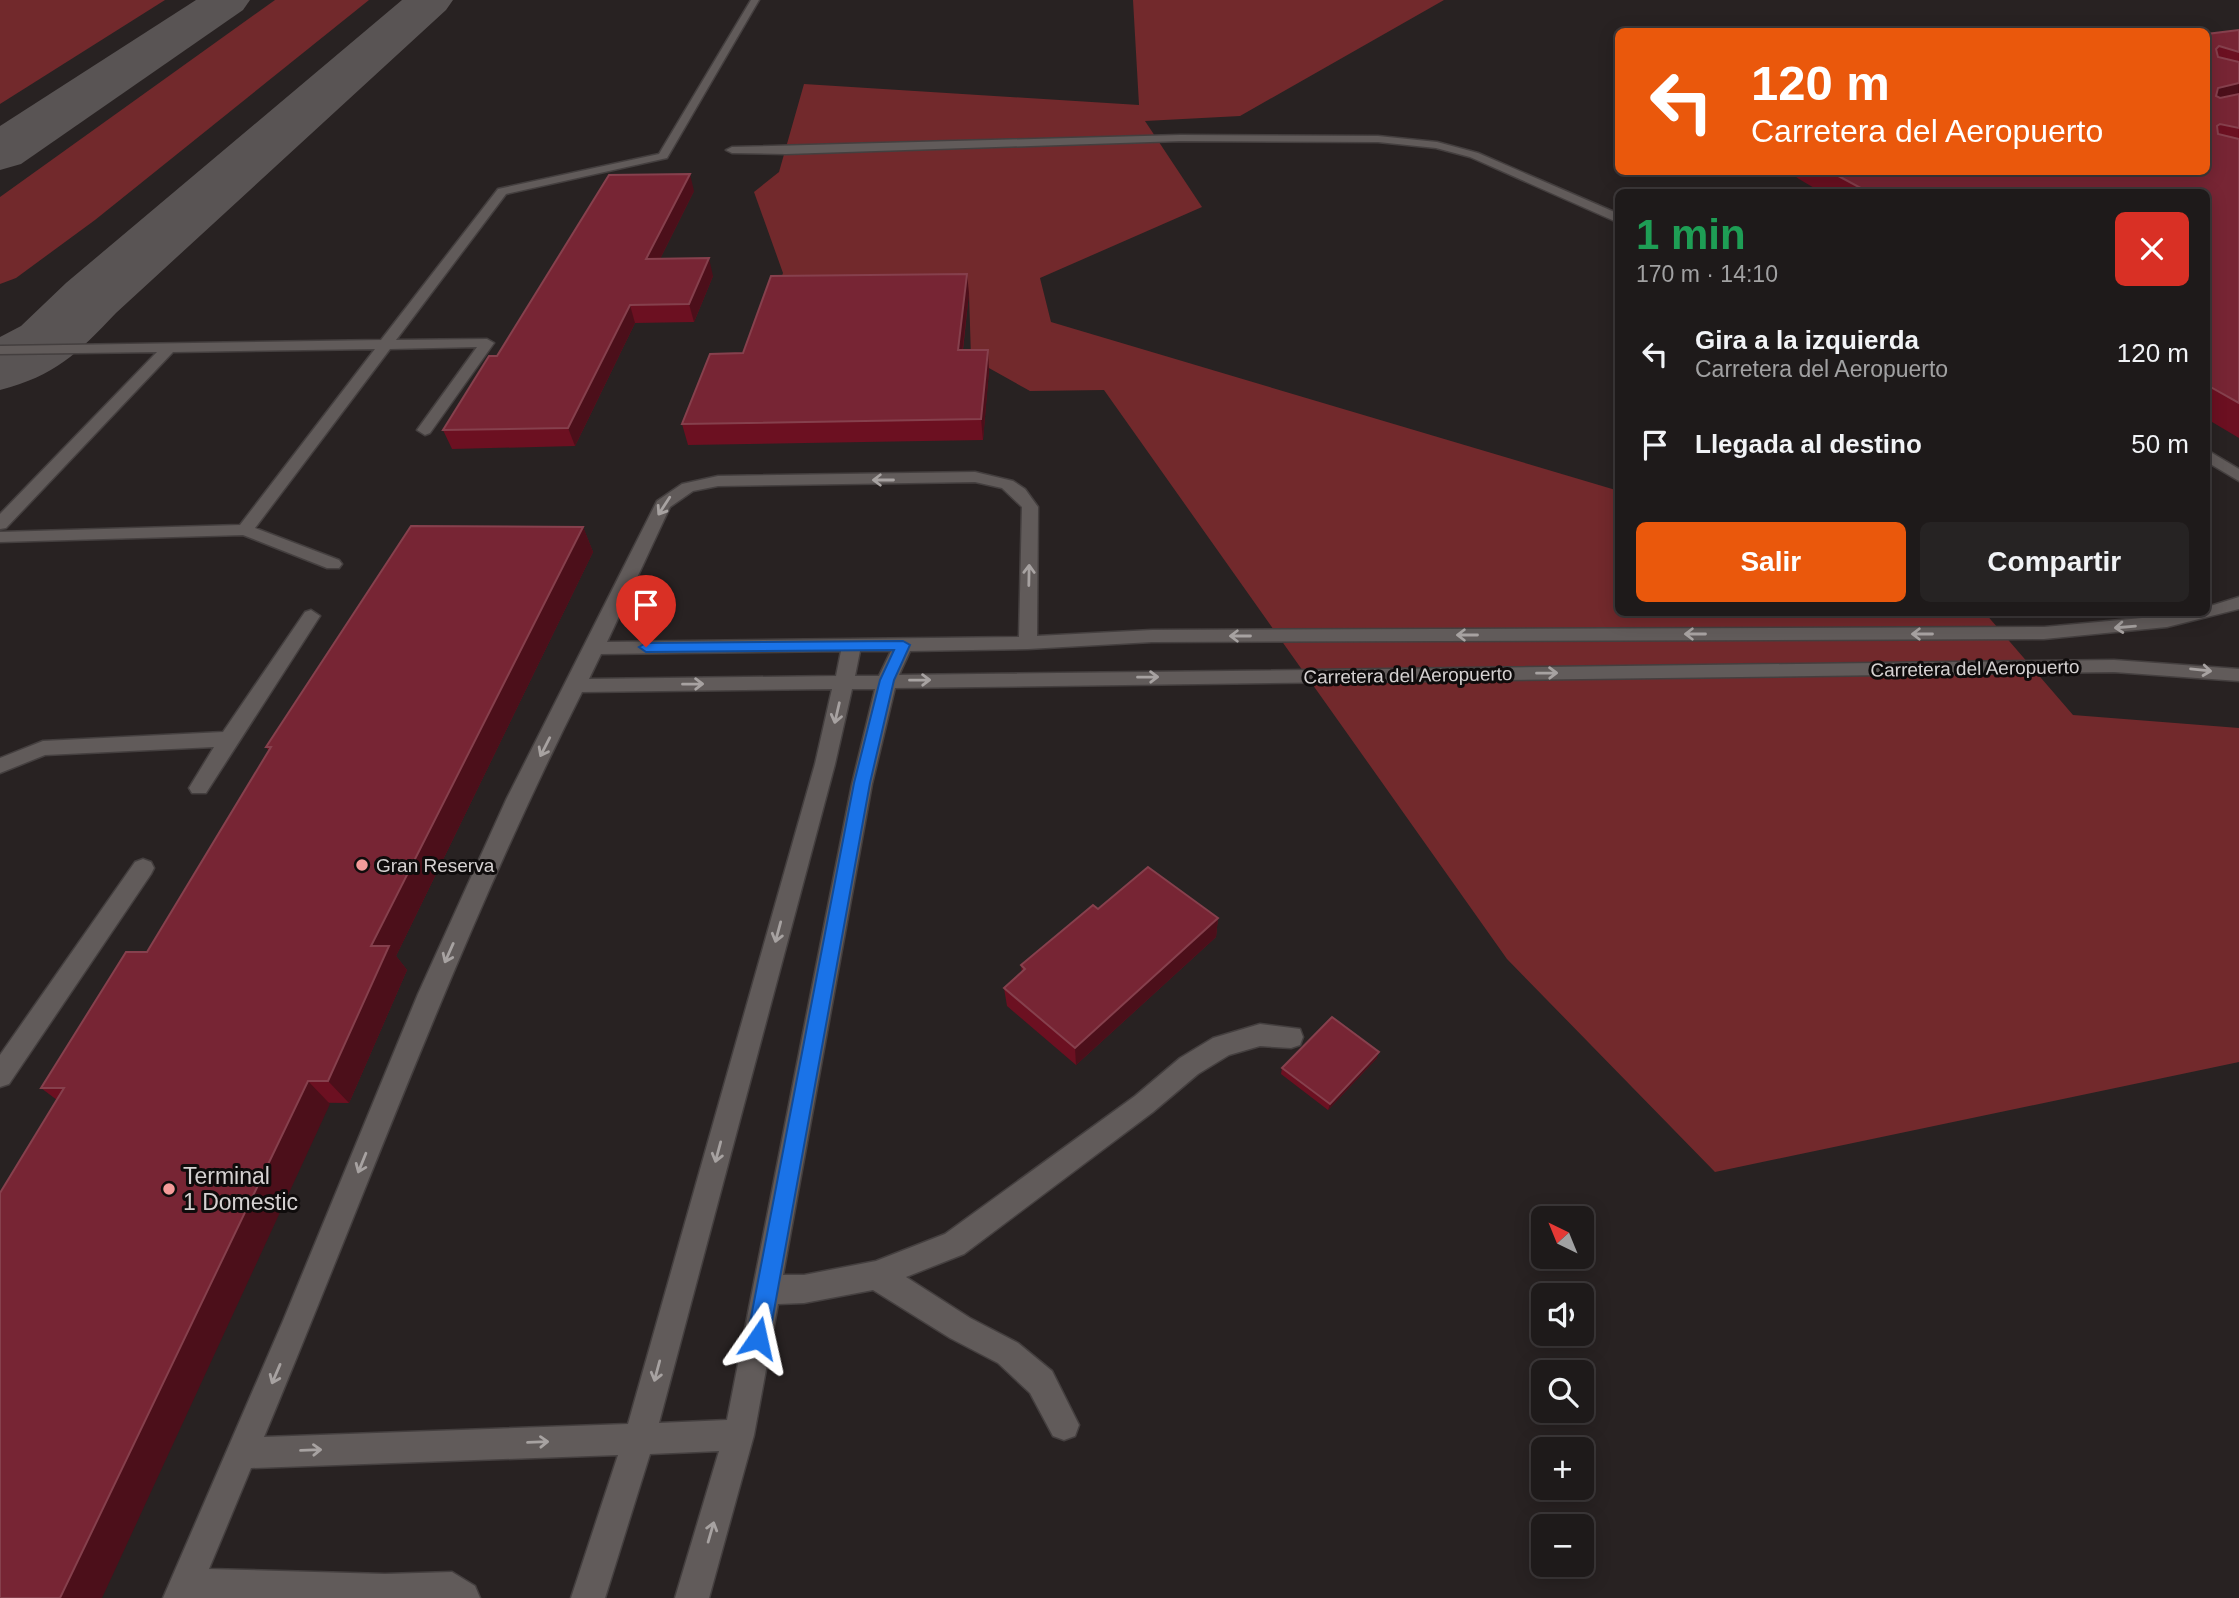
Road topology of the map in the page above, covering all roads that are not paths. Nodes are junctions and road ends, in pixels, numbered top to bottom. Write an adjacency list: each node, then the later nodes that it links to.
1 (755, 0): 4 (street)
2 (732, 150): 3 (street)
3 (1615, 217)
4 (386, 344): 5 (street); 7 (street); 11 (street)
5 (169, 348): 6 (street); 10 (street)
6 (0, 350)
7 (425, 430)
8 (2210, 457): 9 (street)
9 (2239, 475)
10 (0, 524)
11 (245, 530): 12 (street); 13 (street)
12 (0, 537)
13 (332, 564)
14 (2239, 603): 15 (street, Carretera del Aeropuerto, one-way to 15)
15 (2210, 612)
16 (311, 616): 26 (street)
17 (2196, 616): 18 (street, Carretera del Aeropuerto, one-way to 18)
18 (1028, 643): 19 (street, Carretera del Aeropuerto); 21 (street, one-way to 21)
19 (903, 645): 20 (street, Carretera del Aeropuerto); 23 (street)
20 (852, 646): 21 (street, Carretera del Aeropuerto); 24 (street)
21 (595, 648): 25 (street)
22 (2239, 675): 23 (street, Carretera del Aeropuerto, one-way to 22)
23 (887, 680): 24 (street, Carretera del Aeropuerto); 33 (street)
24 (844, 681): 25 (street, Carretera del Aeropuerto, one-way to 24); 36 (street, one-way to 36)
25 (576, 686): 37 (street, one-way to 37)
26 (229, 739): 27 (street); 28 (street)
27 (0, 766)
28 (199, 788)
29 (143, 868): 31 (street)
30 (1290, 1037): 32 (street)
31 (0, 1076)
32 (876, 1275): 33 (street); 34 (street)
33 (767, 1290): 35 (street)
34 (1064, 1425)
35 (739, 1435): 36 (street); 42 (street, one-way to 35)
36 (639, 1438): 37 (street, one-way to 36); 41 (street)
37 (243, 1453): 38 (street)
38 (183, 1591): 39 (street)
39 (384, 1594): 40 (street)
40 (463, 1598)
41 (588, 1598)
42 (692, 1598)

